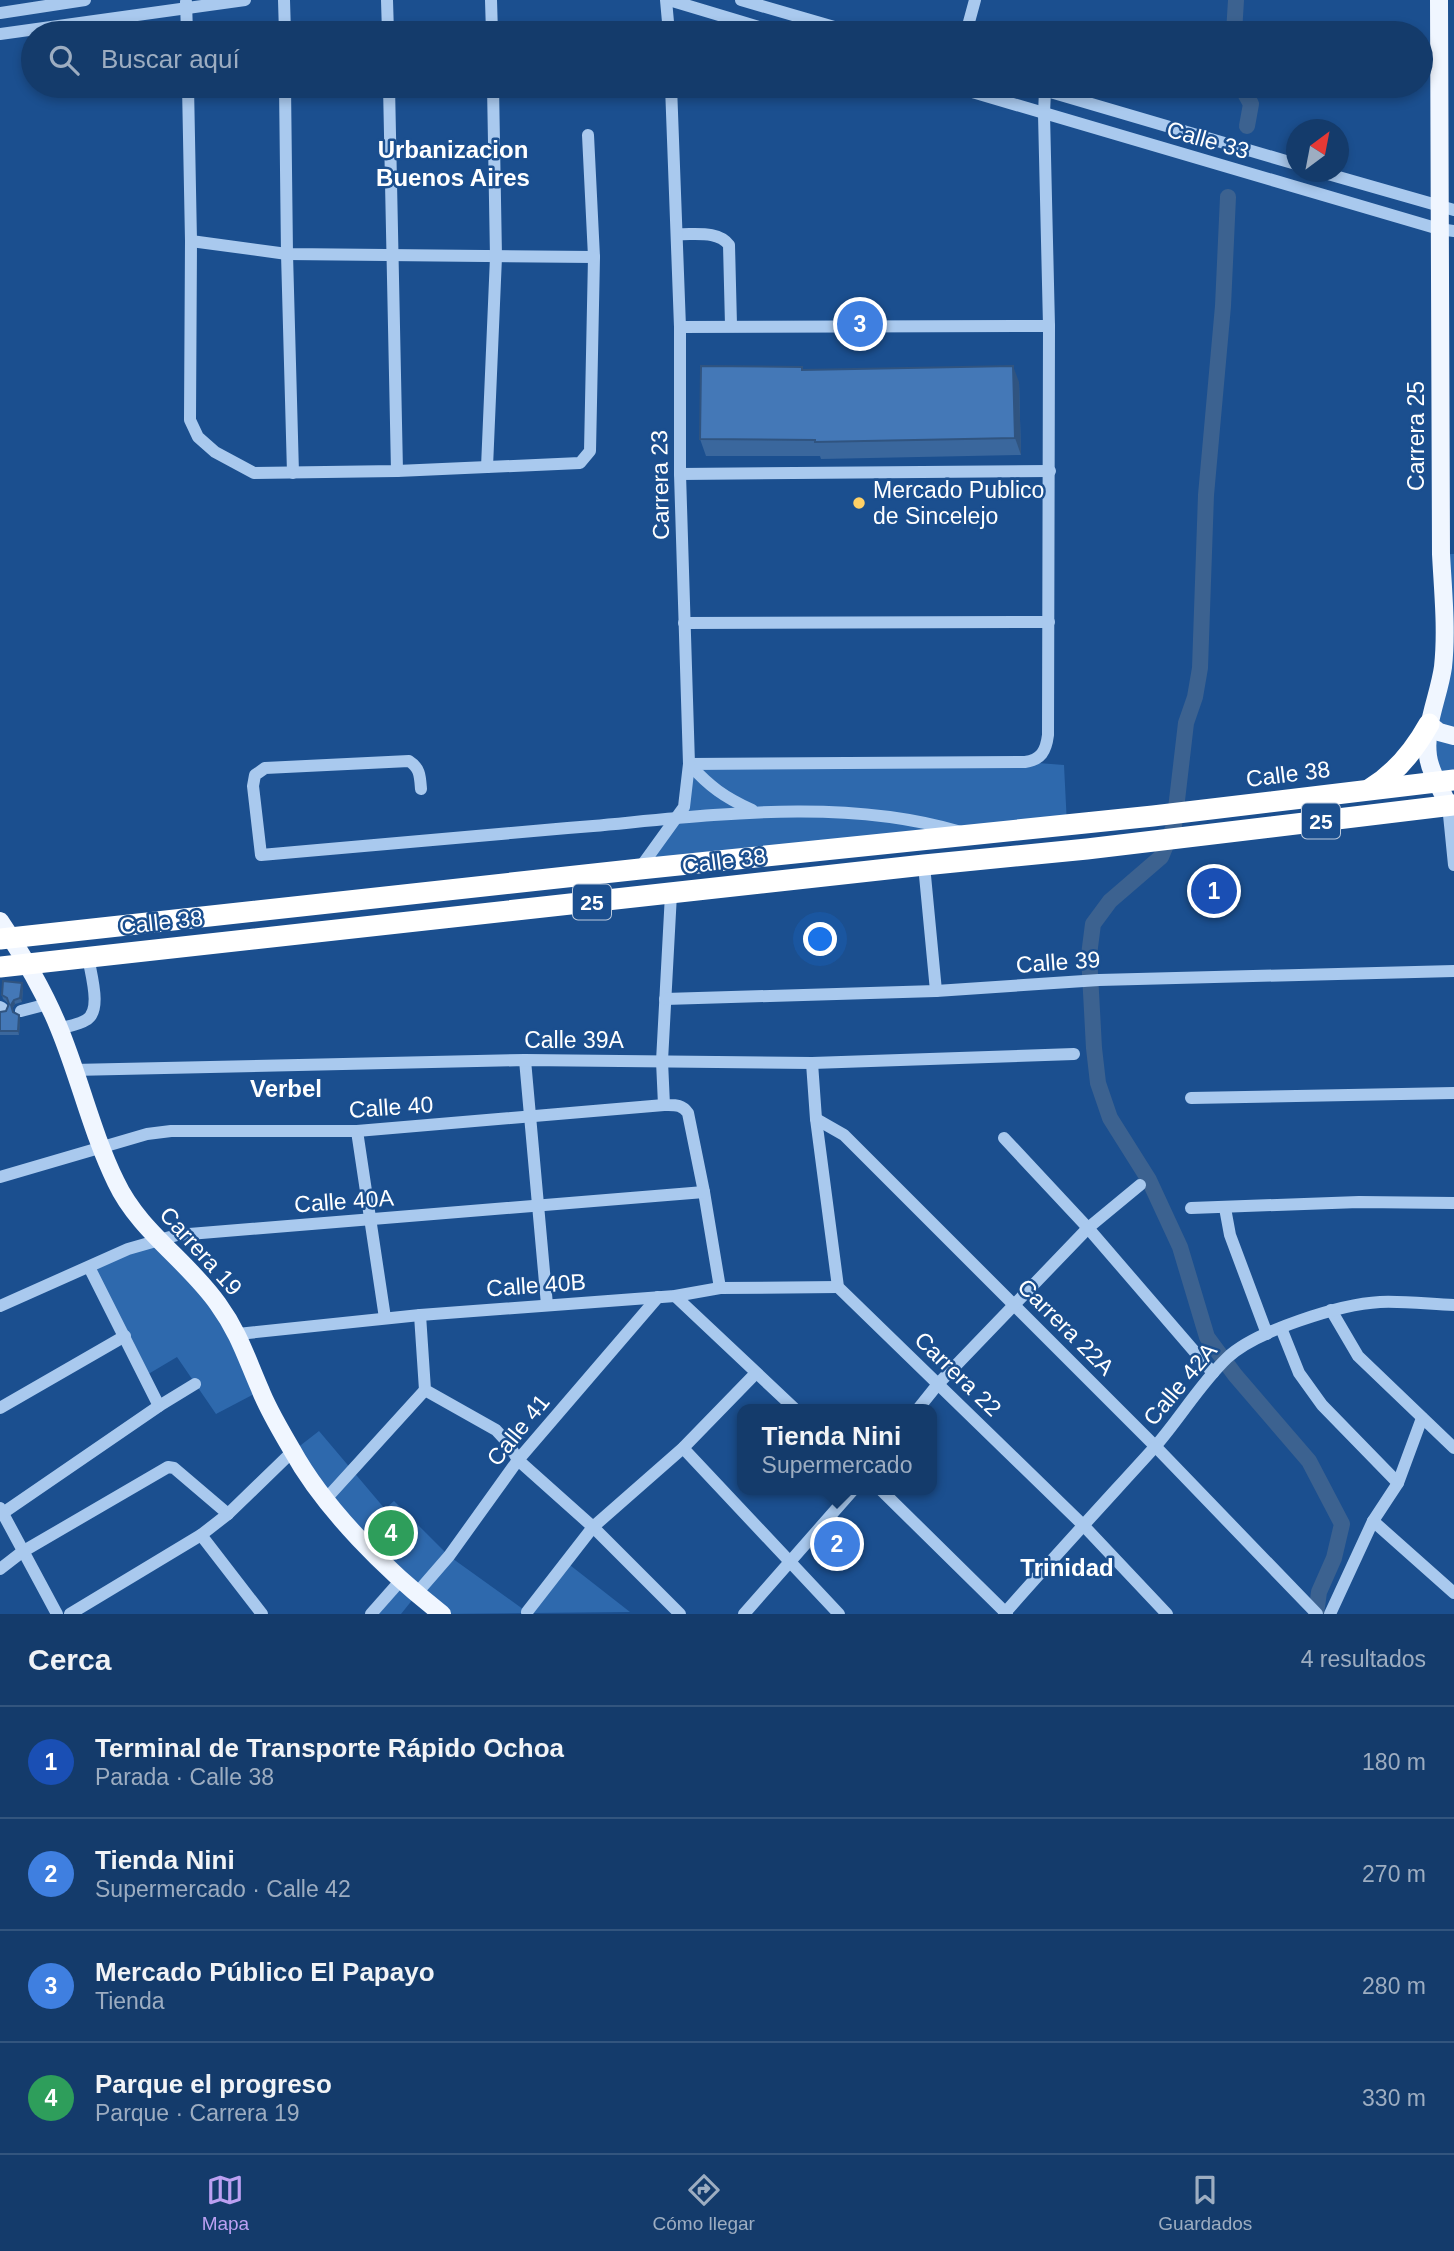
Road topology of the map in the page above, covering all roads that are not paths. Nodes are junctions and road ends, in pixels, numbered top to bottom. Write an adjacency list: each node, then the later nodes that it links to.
1 (85, 0): 12 (street)
2 (133, 0): 13 (street)
3 (246, 0): 11 (street)
4 (285, 0): 15 (street)
5 (387, 0): 16 (street)
6 (491, 0): 17 (street)
7 (668, 0): 18 (street); 19 (street)
8 (741, 0): 20 (street)
9 (975, 0): 21 (street)
10 (1439, 0): 36 (main road, Carrera 25)
11 (186, 4): 13 (street)
12 (0, 13)
13 (134, 14): 14 (street)
14 (87, 21)
15 (285, 21)
16 (388, 21)
17 (492, 21)
18 (669, 21)
19 (739, 21)
20 (814, 21)
21 (969, 21)
22 (21, 31): 23 (street)
23 (0, 34)
24 (188, 98): 39 (street)
25 (285, 98): 40 (street)
26 (389, 98): 41 (street)
27 (493, 98): 42 (street)
28 (671, 98): 38 (street, Carrera 23)
29 (991, 98): 32 (street, Calle 33)
30 (1045, 98): 32 (street)
31 (1072, 98): 34 (street, Calle 33)
32 (1044, 114): 37 (street, Calle 33); 45 (street)
33 (589, 135): 43 (street)
34 (1286, 161)
35 (1349, 180): 36 (street)
36 (1447, 208): 37 (main road, Carrera 25)
37 (1447, 230): 54 (main road, Carrera 25)
38 (677, 234): 44 (street); 46 (street, Carrera 23)
39 (191, 241): 40 (street); 50 (street)
40 (286, 254): 41 (street); 50 (street)
41 (393, 254): 42 (street); 48 (street)
42 (496, 257): 43 (street); 47 (street)
43 (594, 257): 47 (street)
44 (731, 325): 45 (street); 46 (street)
45 (1049, 326): 49 (street)
46 (680, 327): 51 (street, Carrera 23)
47 (487, 467): 48 (street)
48 (397, 471): 50 (street)
49 (1050, 471): 51 (street); 52 (street)
50 (293, 473)
51 (680, 474): 53 (street, Carrera 23)
52 (1048, 622): 53 (street); 56 (street)
53 (684, 623): 56 (street, Carrera 23)
54 (1429, 724): 55 (main road); 57 (main road, Carrera 25); 59 (highway)
55 (1454, 736)
56 (688, 764): 61 (street); 62 (street, Carrera 23)
57 (1446, 781): 59 (highway, Calle 38 / 25); 60 (main road, Carrera 25)
58 (421, 789): 62 (street)
59 (1369, 790): 63 (highway, Calle 38 / 25)
60 (1451, 805): 64 (highway, Calle 38 / 25); 65 (street, Carrera 25)
61 (755, 811): 62 (street); 63 (street)
62 (678, 818): 66 (street, Carrera 23)
63 (968, 834): 66 (highway, Calle 38 / 25)
64 (924, 865): 67 (highway, Calle 38 / 25); 73 (street)
65 (1454, 865)
66 (640, 869): 68 (highway, Calle 38 / 25)
67 (671, 894): 69 (highway, Calle 38 / 25); 74 (street)
68 (4, 933): 70 (main road, Carrera 19); 71 (street)
69 (88, 956): 70 (highway, Calle 38 / 25); 77 (street)
70 (25, 964): 71 (highway, Calle 38 / 25); 75 (main road, Carrera 19)
71 (0, 968)
72 (1454, 971): 73 (street, Calle 39)
73 (936, 991): 74 (street, Calle 39)
74 (665, 999): 80 (street)
75 (48, 1004): 76 (street); 77 (main road, Carrera 19)
76 (21, 1011)
77 (59, 1029): 82 (main road, Carrera 19)
78 (1074, 1054): 81 (street, Calle 39A)
79 (525, 1060): 80 (street, Calle 39A); 82 (street, Calle 39A); 86 (street)
80 (662, 1061): 81 (street, Calle 39A); 85 (street)
81 (812, 1063): 87 (street)
82 (73, 1069): 90 (main road, Carrera 19)
83 (1454, 1093): 84 (street)
84 (1191, 1098)
85 (664, 1105): 86 (street, Calle 40); 93 (street)
86 (532, 1118): 88 (street, Calle 40); 95 (street)
87 (816, 1119): 102 (street); 107 (street, Carrera 22A)
88 (357, 1132): 90 (street, Calle 40); 98 (street)
89 (1004, 1138): 99 (street)
90 (99, 1147): 91 (street, Calle 40); 100 (main road, Carrera 19)
91 (0, 1177)
92 (1140, 1185): 99 (street)
93 (704, 1192): 95 (street, Calle 40A); 103 (street)
94 (1454, 1203): 97 (street)
95 (537, 1207): 98 (street, Calle 40A); 106 (street)
96 (1191, 1208): 97 (street)
97 (1225, 1208): 115 (street)
98 (370, 1221): 100 (street, Calle 40A); 112 (street)
99 (1088, 1228): 107 (street); 117 (street)
100 (159, 1239): 101 (street, Calle 40A); 114 (main road, Carrera 19)
101 (89, 1268): 109 (street, Calle 40A); 116 (street)
102 (838, 1287): 103 (street, Calle 40B); 120 (street, Carrera 22)
103 (720, 1288): 104 (street, Calle 40B)
104 (675, 1296): 105 (street, Calle 40B); 118 (street)
105 (658, 1297): 106 (street, Calle 40B); 131 (street, Calle 41)
106 (547, 1305): 111 (street, Calle 40B)
107 (1014, 1305): 120 (street); 127 (street, Carrera 22A)
108 (1454, 1305): 110 (street, Calle 42A)
109 (0, 1306)
110 (1331, 1310): 113 (street, Calle 42A); 126 (street)
111 (420, 1315): 112 (street, Calle 40B); 121 (street)
112 (385, 1318): 114 (street, Calle 40B)
113 (1281, 1328): 115 (street, Calle 42A); 132 (street)
114 (238, 1334): 130 (main road, Carrera 19)
115 (1267, 1334): 117 (street, Calle 42A)
116 (125, 1336): 124 (street); 125 (street)
117 (1217, 1370): 127 (street, Calle 42A)
118 (756, 1373): 122 (street); 128 (street)
119 (195, 1384): 124 (street)
120 (938, 1384): 123 (street); 139 (street, Carrera 22)
121 (425, 1390): 131 (street); 135 (street)
122 (790, 1404)
123 (922, 1404)
124 (159, 1406): 136 (street)
125 (0, 1408)
126 (1422, 1418): 129 (street); 132 (street)
127 (1155, 1446): 139 (street, Calle 42A); 148 (street, Carrera 22A)
128 (683, 1448): 140 (street); 143 (street)
129 (1454, 1448)
130 (292, 1452): 135 (main road, Carrera 19); 137 (street)
131 (518, 1460): 140 (street); 147 (street, Calle 41)
132 (1398, 1483): 138 (street)
133 (849, 1495): 143 (street)
134 (886, 1495): 150 (street)
135 (325, 1500): 145 (main road, Carrera 19)
136 (1, 1512): 142 (street)
137 (228, 1514): 141 (street); 142 (street)
138 (1373, 1521): 146 (street); 160 (street)
139 (1083, 1524): 150 (street, Calle 42A); 159 (street, Carrera 22)
140 (593, 1527): 149 (street); 156 (street)
141 (201, 1535): 152 (street); 153 (street)
142 (22, 1552): 144 (street); 151 (street)
143 (789, 1562): 157 (street); 158 (street)
144 (0, 1569)
145 (401, 1580): 147 (main road, Carrera 19); 154 (street)
146 (1454, 1593)
147 (416, 1594): 155 (main road, Carrera 19)
148 (1312, 1610)
149 (527, 1612)
150 (1006, 1613)
151 (57, 1614)
152 (70, 1614)
153 (262, 1614)
154 (371, 1614)
155 (442, 1614)
156 (680, 1614)
157 (744, 1614)
158 (839, 1614)
159 (1167, 1614)
160 (1330, 1614)

